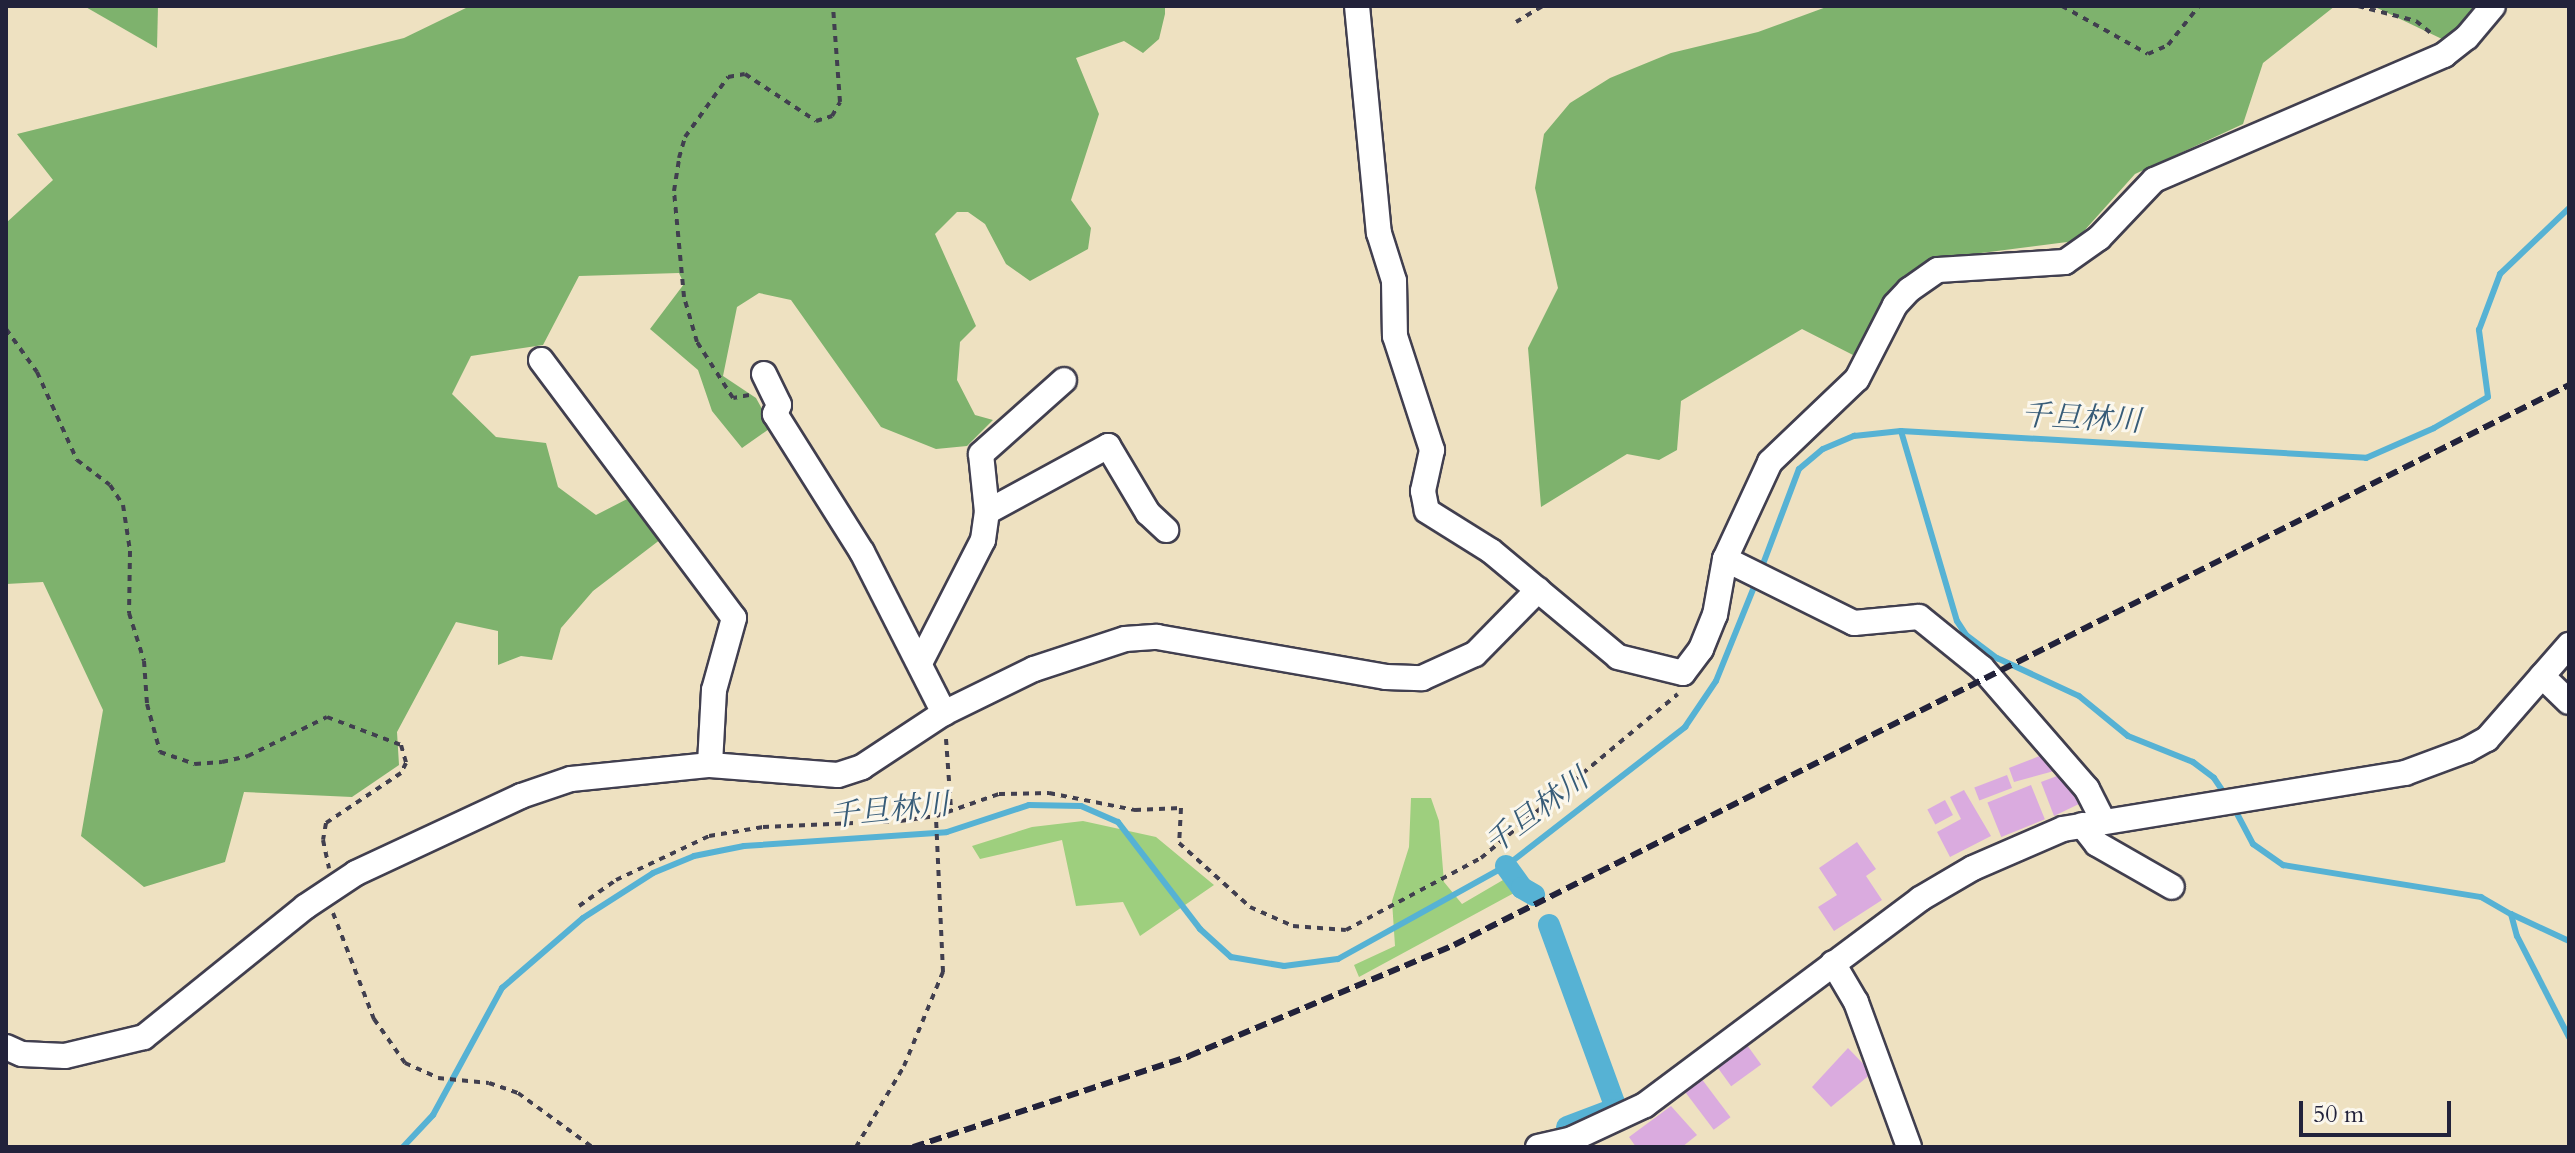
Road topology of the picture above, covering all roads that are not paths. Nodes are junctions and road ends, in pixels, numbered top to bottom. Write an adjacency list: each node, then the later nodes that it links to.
1 (1357, 6): 9 (street)
2 (2493, 6): 8 (street)
3 (541, 360): 15 (street)
4 (764, 374): 11 (street)
5 (1064, 380): 6 (street)
6 (987, 512): 7 (street); 11 (street)
7 (1166, 530)
8 (1725, 559): 9 (street); 16 (street)
9 (1538, 590): 14 (street)
10 (2569, 645): 12 (street)
11 (921, 661): 14 (street)
12 (2542, 676): 13 (street); 16 (street)
13 (2569, 702)
14 (944, 713): 15 (street)
15 (710, 765): 19 (street)
16 (2093, 823): 17 (street); 18 (street)
17 (2172, 887)
18 (1833, 963): 20 (street); 22 (street)
19 (6, 1047)
20 (1572, 1143): 21 (street)
21 (1538, 1147)
22 (1909, 1147)

